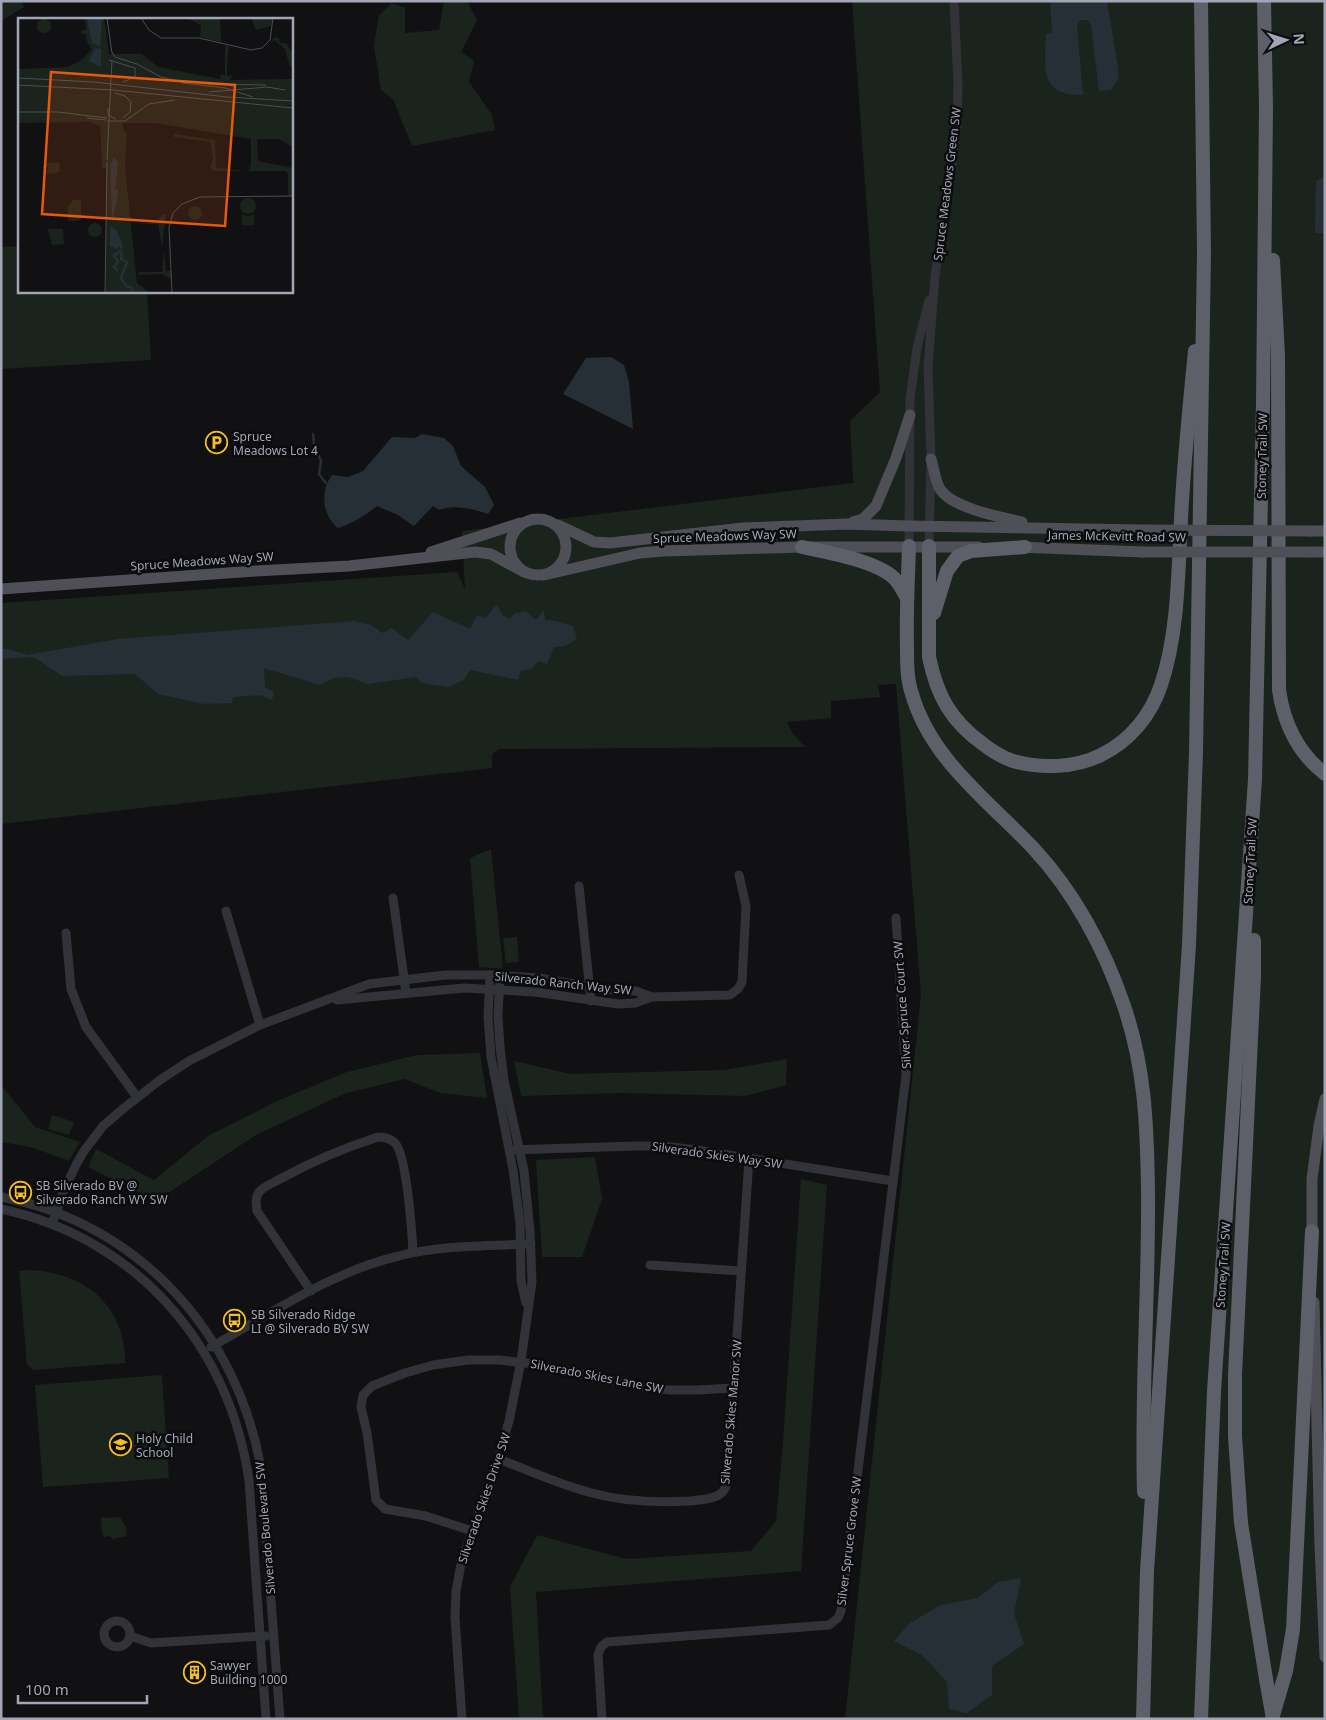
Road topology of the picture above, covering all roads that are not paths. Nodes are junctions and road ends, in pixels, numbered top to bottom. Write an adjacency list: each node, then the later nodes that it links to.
1 (954, 1): 6 (street, Spruce Meadows Green SW)
2 (1201, 1): 5 (highway)
3 (1264, 1): 4 (highway, Stoney Trail SW)
4 (1266, 107): 27 (highway); 28 (highway, Stoney Trail SW)
5 (1204, 253): 26 (highway); 69 (highway)
6 (935, 276): 7 (street, Spruce Meadows Green SW); 8 (street, Spruce Meadows Green SW)
7 (910, 415): 10 (main road); 12 (street, Spruce Meadows Green SW)
8 (931, 459): 13 (street, Spruce Meadows Green SW); 14 (main road)
9 (527, 520): 11 (main road); 21 (main road, Spruce Meadows Way SW); 22 (main road)
10 (846, 524): 11 (main road, Spruce Meadows Way SW); 12 (main road, Spruce Meadows Way SW)
11 (557, 526): 23 (main road)
12 (909, 526): 13 (main road, James McKevitt Road SW); 16 (street, Spruce Meadows Green SW)
13 (930, 527): 14 (main road, James McKevitt Road SW); 17 (street, Spruce Meadows Green SW)
14 (1046, 528): 15 (main road, James McKevitt Road SW, bridge)
15 (1325, 531)
16 (909, 546): 17 (main road, James McKevitt Road SW); 18 (main road, Spruce Meadows Way SW); 25 (highway)
17 (929, 546): 19 (main road, James McKevitt Road SW); 26 (highway)
18 (802, 547): 23 (main road, Spruce Meadows Way SW); 25 (highway)
19 (1025, 547): 20 (main road, James McKevitt Road SW, bridge); 26 (highway)
20 (1325, 552)
21 (405, 560): 22 (main road, Spruce Meadows Way SW); 24 (main road, Spruce Meadows Way SW)
22 (524, 572): 23 (main road)
23 (544, 575)
24 (1, 590)
25 (907, 598): 69 (highway)
26 (928, 636)
27 (1325, 774)
28 (1255, 779): 79 (highway, Stoney Trail SW); 80 (highway, bridge)
29 (739, 875): 41 (street, Silverado Ranch Way SW)
30 (579, 886): 37 (street)
31 (394, 898): 36 (street)
32 (226, 911): 44 (street)
33 (896, 918): 50 (street, Silver Spruce Court SW)
34 (66, 933): 45 (street)
35 (495, 975): 36 (street, Silverado Ranch Way SW); 37 (street, Silverado Ranch Way SW); 38 (street, Silverado Skies Drive SW); 39 (street, Silverado Skies Drive SW)
36 (404, 978): 40 (street); 42 (street, Silverado Ranch Way SW)
37 (589, 987): 41 (street, Silverado Ranch Way SW); 43 (street)
38 (489, 989): 39 (street, Silverado Ranch Way SW); 40 (street, Silverado Ranch Way SW); 47 (street, Silverado Skies Drive SW)
39 (499, 989): 43 (street, Silverado Ranch Way SW); 48 (street, Silverado Skies Drive SW)
40 (406, 993): 42 (street, Silverado Ranch Way SW)
41 (652, 997): 43 (street, Silverado Ranch Way SW)
42 (327, 1000): 44 (street, Silverado Ranch Way SW)
43 (591, 1001)
44 (260, 1024): 45 (street, Silverado Ranch Way SW)
45 (137, 1097): 53 (street, Silverado Ranch Way SW)
46 (1325, 1099): 55 (main road)
47 (510, 1150): 48 (street, Silverado Skies Way SW); 56 (street, Silverado Skies Drive SW)
48 (520, 1150): 49 (street, Silverado Skies Way SW); 57 (street, Silverado Skies Drive SW)
49 (749, 1159): 50 (street, Silverado Skies Way SW); 60 (street, Silverado Skies Manor SW)
50 (893, 1182): 77 (street, Silver Spruce Grove SW)
51 (1, 1197): 53 (street, Silverado Boulevard SW)
52 (1, 1209): 54 (street, Silverado Boulevard SW)
53 (56, 1213): 54 (street, Silverado Ranch Way SW); 63 (street, Silverado Boulevard SW)
54 (52, 1224): 64 (street, Silverado Boulevard SW)
55 (1312, 1231): 73 (main road); 80 (highway)
56 (521, 1244): 57 (street); 58 (street); 62 (street, Silverado Skies Drive SW)
57 (531, 1244): 62 (street, Silverado Skies Drive SW)
58 (413, 1252): 61 (street); 61 (street)
59 (650, 1265): 60 (street)
60 (741, 1272): 66 (street, Silverado Skies Manor SW)
61 (311, 1291): 63 (street)
62 (527, 1308): 65 (street, Silverado Skies Drive SW)
63 (216, 1344): 64 (street); 70 (street, Silverado Boulevard SW)
64 (204, 1351): 72 (street, Silverado Boulevard SW)
65 (520, 1361): 66 (street, Silverado Skies Lane SW); 67 (street, Silverado Skies Drive SW); 68 (street, Silverado Skies Lane SW)
66 (733, 1388): 67 (street, Silverado Skies Manor SW)
67 (499, 1459): 68 (street, Silverado Skies Drive SW)
68 (472, 1531): 76 (street, Silverado Skies Drive SW)
69 (1147, 1571): 78 (highway)
70 (274, 1635): 72 (street); 75 (street, Silverado Boulevard SW)
71 (130, 1636): 72 (street)
72 (260, 1636): 74 (street, Silverado Boulevard SW)
73 (1325, 1657)
74 (266, 1719)
75 (280, 1719)
76 (462, 1719)
77 (602, 1719)
78 (1143, 1719)
79 (1201, 1719)
80 (1272, 1719)

